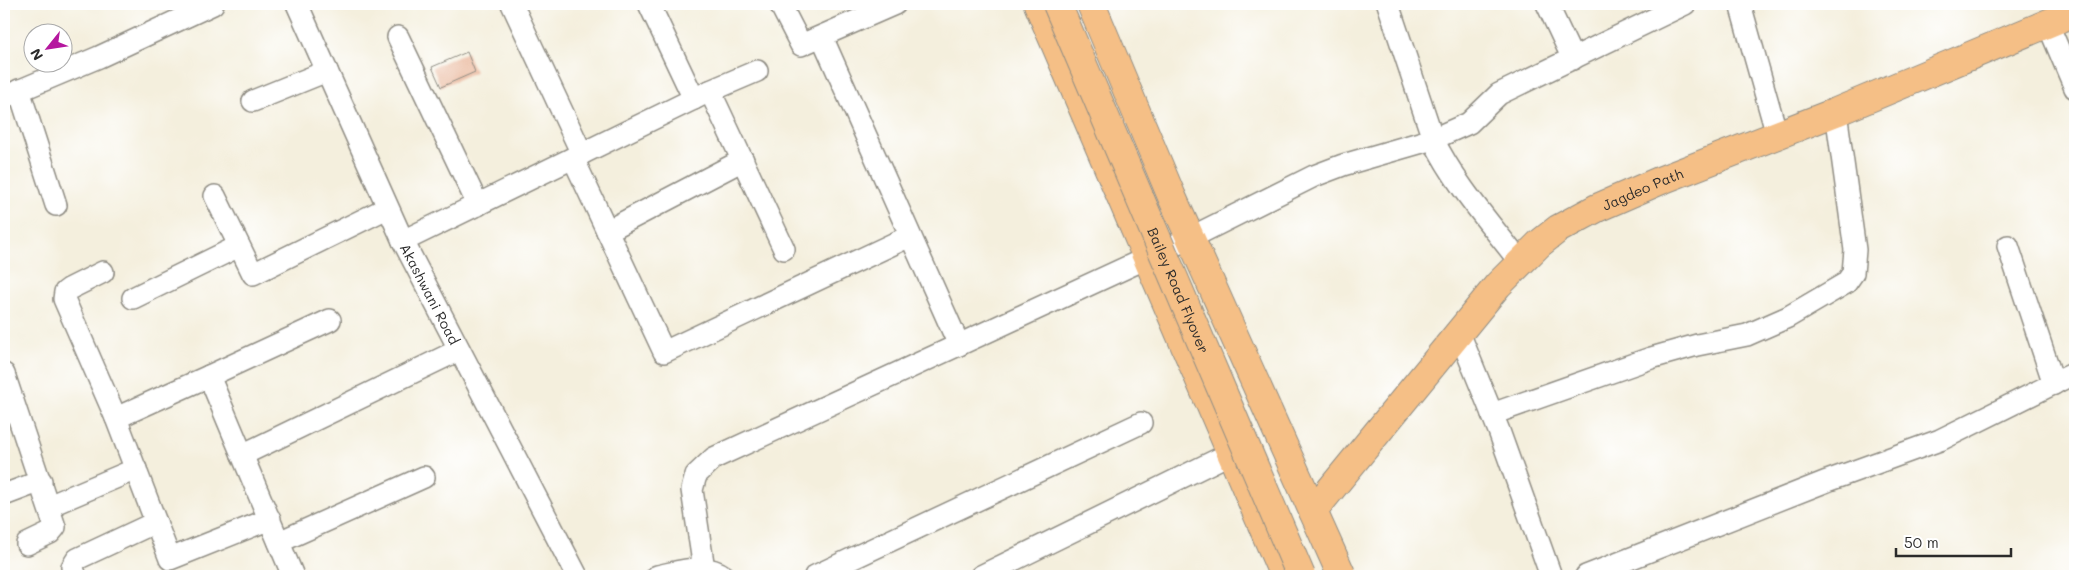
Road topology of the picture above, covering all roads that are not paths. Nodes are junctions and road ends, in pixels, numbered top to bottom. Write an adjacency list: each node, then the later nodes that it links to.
1 (213, 4): 22 (street)
2 (297, 4): 19 (street, Akashwani Road)
3 (512, 4): 28 (street)
4 (649, 4): 23 (street)
5 (780, 4): 17 (street)
6 (895, 4): 17 (street)
7 (1038, 4): 41 (main road)
8 (1057, 4): 79 (main road, Bailey Road Flyover, bridge)
9 (1075, 4): 80 (main road, Bailey Road Flyover)
10 (1091, 4): 36 (main road)
11 (1388, 4): 27 (street)
12 (1547, 4): 18 (street)
13 (1685, 4): 18 (street)
14 (1740, 4): 26 (street)
15 (2065, 13): 21 (street); 25 (main road, Jagdeo Path)
16 (398, 37): 32 (street)
17 (822, 37): 35 (street)
18 (1573, 59): 27 (street)
19 (326, 71): 24 (street); 33 (street, Akashwani Road)
20 (757, 71): 23 (street)
21 (2075, 88)
22 (11, 94): 31 (street)
23 (702, 95): 28 (street); 29 (street)
24 (253, 101)
25 (1836, 112): 26 (main road, Jagdeo Path); 53 (street)
26 (1777, 134): 42 (main road, Jagdeo Path)
27 (1433, 139): 36 (street); 42 (street)
28 (577, 156): 32 (street); 34 (street)
29 (743, 160): 34 (street); 40 (street)
30 (215, 196): 38 (street)
31 (56, 205)
32 (478, 205): 37 (street)
33 (387, 208): 37 (street, Akashwani Road); 38 (street)
34 (607, 230): 35 (street)
35 (910, 236): 47 (street)
36 (1190, 238): 41 (street); 60 (main road)
37 (403, 241): 48 (street, Akashwani Road)
38 (239, 246): 44 (street)
39 (2008, 246): 51 (street)
40 (784, 249)
41 (1148, 257): 47 (street); 56 (main road)
42 (1519, 261): 46 (main road, Jagdeo Path)
43 (102, 272): 54 (street)
44 (133, 298)
45 (330, 320): 50 (street)
46 (1460, 335): 53 (street); 65 (main road, Jagdeo Path)
47 (959, 345): 70 (street)
48 (459, 350): 57 (street); 73 (street, Akashwani Road)
49 (2075, 373): 51 (street)
50 (209, 376): 54 (street); 57 (street)
51 (2054, 384): 83 (street)
52 (6, 385): 61 (street)
53 (1492, 414): 82 (street)
54 (116, 418): 58 (street)
55 (1141, 423): 76 (street)
56 (1231, 453): 63 (main road); 77 (street)
57 (242, 455): 66 (street)
58 (136, 469): 64 (street); 67 (street)
59 (424, 477): 68 (street)
60 (1298, 478): 63 (main road); 65 (main road)
61 (41, 481): 62 (street); 64 (street)
62 (4, 495)
63 (1251, 498): 78 (main road)
64 (49, 506): 69 (street)
65 (1313, 511): 81 (main road)
66 (270, 519): 67 (street); 68 (street)
67 (156, 522): 71 (street)
68 (279, 542): 72 (street)
69 (27, 544)
70 (704, 569): 74 (street); 75 (street)
71 (76, 576)
72 (293, 576)
73 (577, 576)
74 (657, 576)
75 (724, 576)
76 (815, 576)
77 (981, 576)
78 (1284, 576)
79 (1301, 576)
80 (1317, 576)
81 (1342, 576)
82 (1551, 576)
83 (1586, 576)

